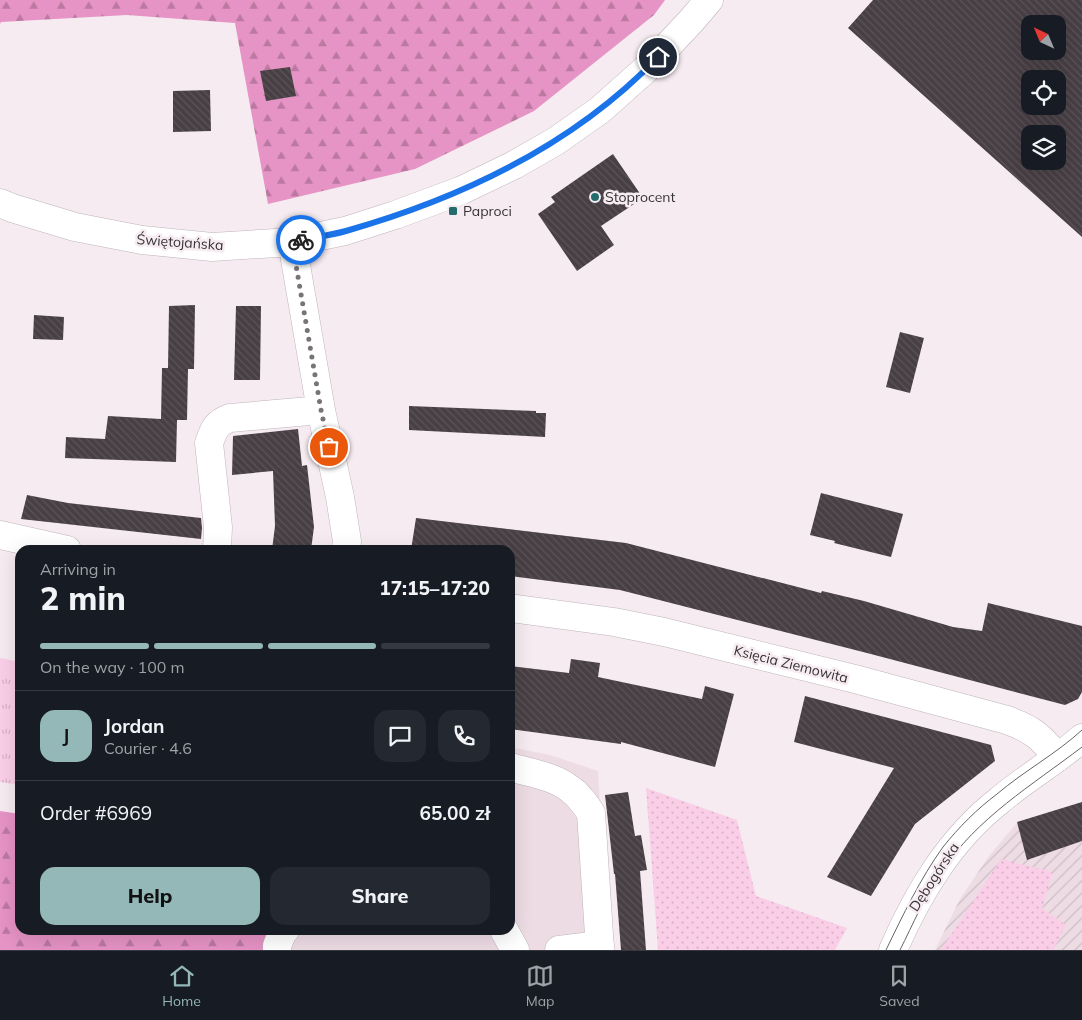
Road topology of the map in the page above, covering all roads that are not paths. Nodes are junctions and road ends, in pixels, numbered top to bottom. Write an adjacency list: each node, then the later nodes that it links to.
1 (708, 0): 3 (street, Świętojańska)
2 (0, 203): 3 (street, Świętojańska)
3 (292, 242): 4 (street)
4 (321, 410): 7 (street); 8 (street)
5 (0, 535): 6 (street)
6 (45, 545)
7 (217, 545)
8 (346, 545)
9 (515, 609): 11 (street, Księcia Ziemowita)
10 (1082, 738): 11 (street, Dębogórska)
11 (1057, 758): 19 (street, Dębogórska)
12 (515, 768): 15 (street)
13 (281, 935): 16 (street)
14 (507, 935): 17 (street)
15 (600, 948): 18 (street)
16 (277, 950)
17 (515, 950)
18 (559, 950)
19 (893, 950)

